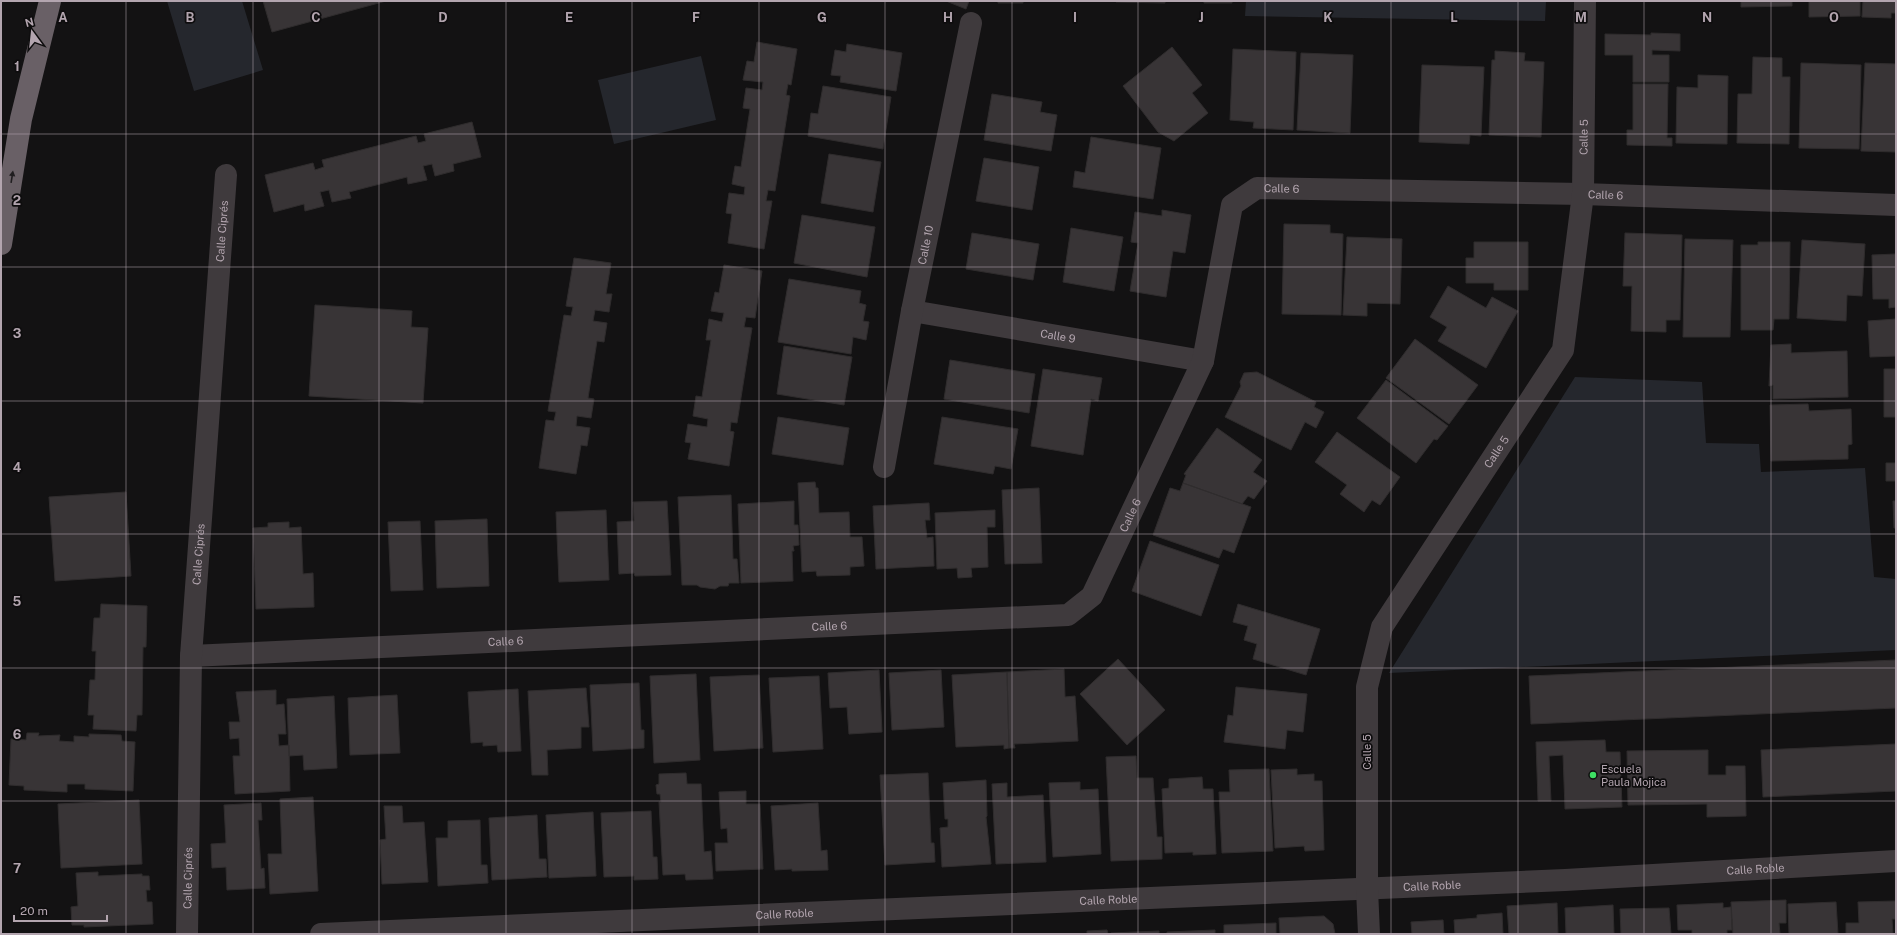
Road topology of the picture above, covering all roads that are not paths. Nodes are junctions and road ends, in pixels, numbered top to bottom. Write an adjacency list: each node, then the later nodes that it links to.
1 (50, 1): 7 (highway, one-way to 1)
2 (1585, 1): 5 (street, Calle 5)
3 (971, 24): 8 (street, Calle 10)
4 (226, 175): 11 (street, Calle Ciprés)
5 (1583, 194): 6 (street, Calle 6); 9 (street, Calle 6); 13 (street, Calle 5)
6 (1896, 205)
7 (1, 244)
8 (912, 311): 9 (street, Calle 9); 10 (street, Calle 10)
9 (1204, 361): 11 (street, Calle 6)
10 (884, 467)
11 (191, 656): 14 (street, Calle Ciprés)
12 (1896, 861): 13 (street, Calle Roble)
13 (1367, 889): 15 (street, Calle Roble); 16 (street, Calle 5)
14 (187, 934)
15 (321, 934)
16 (1369, 934)

